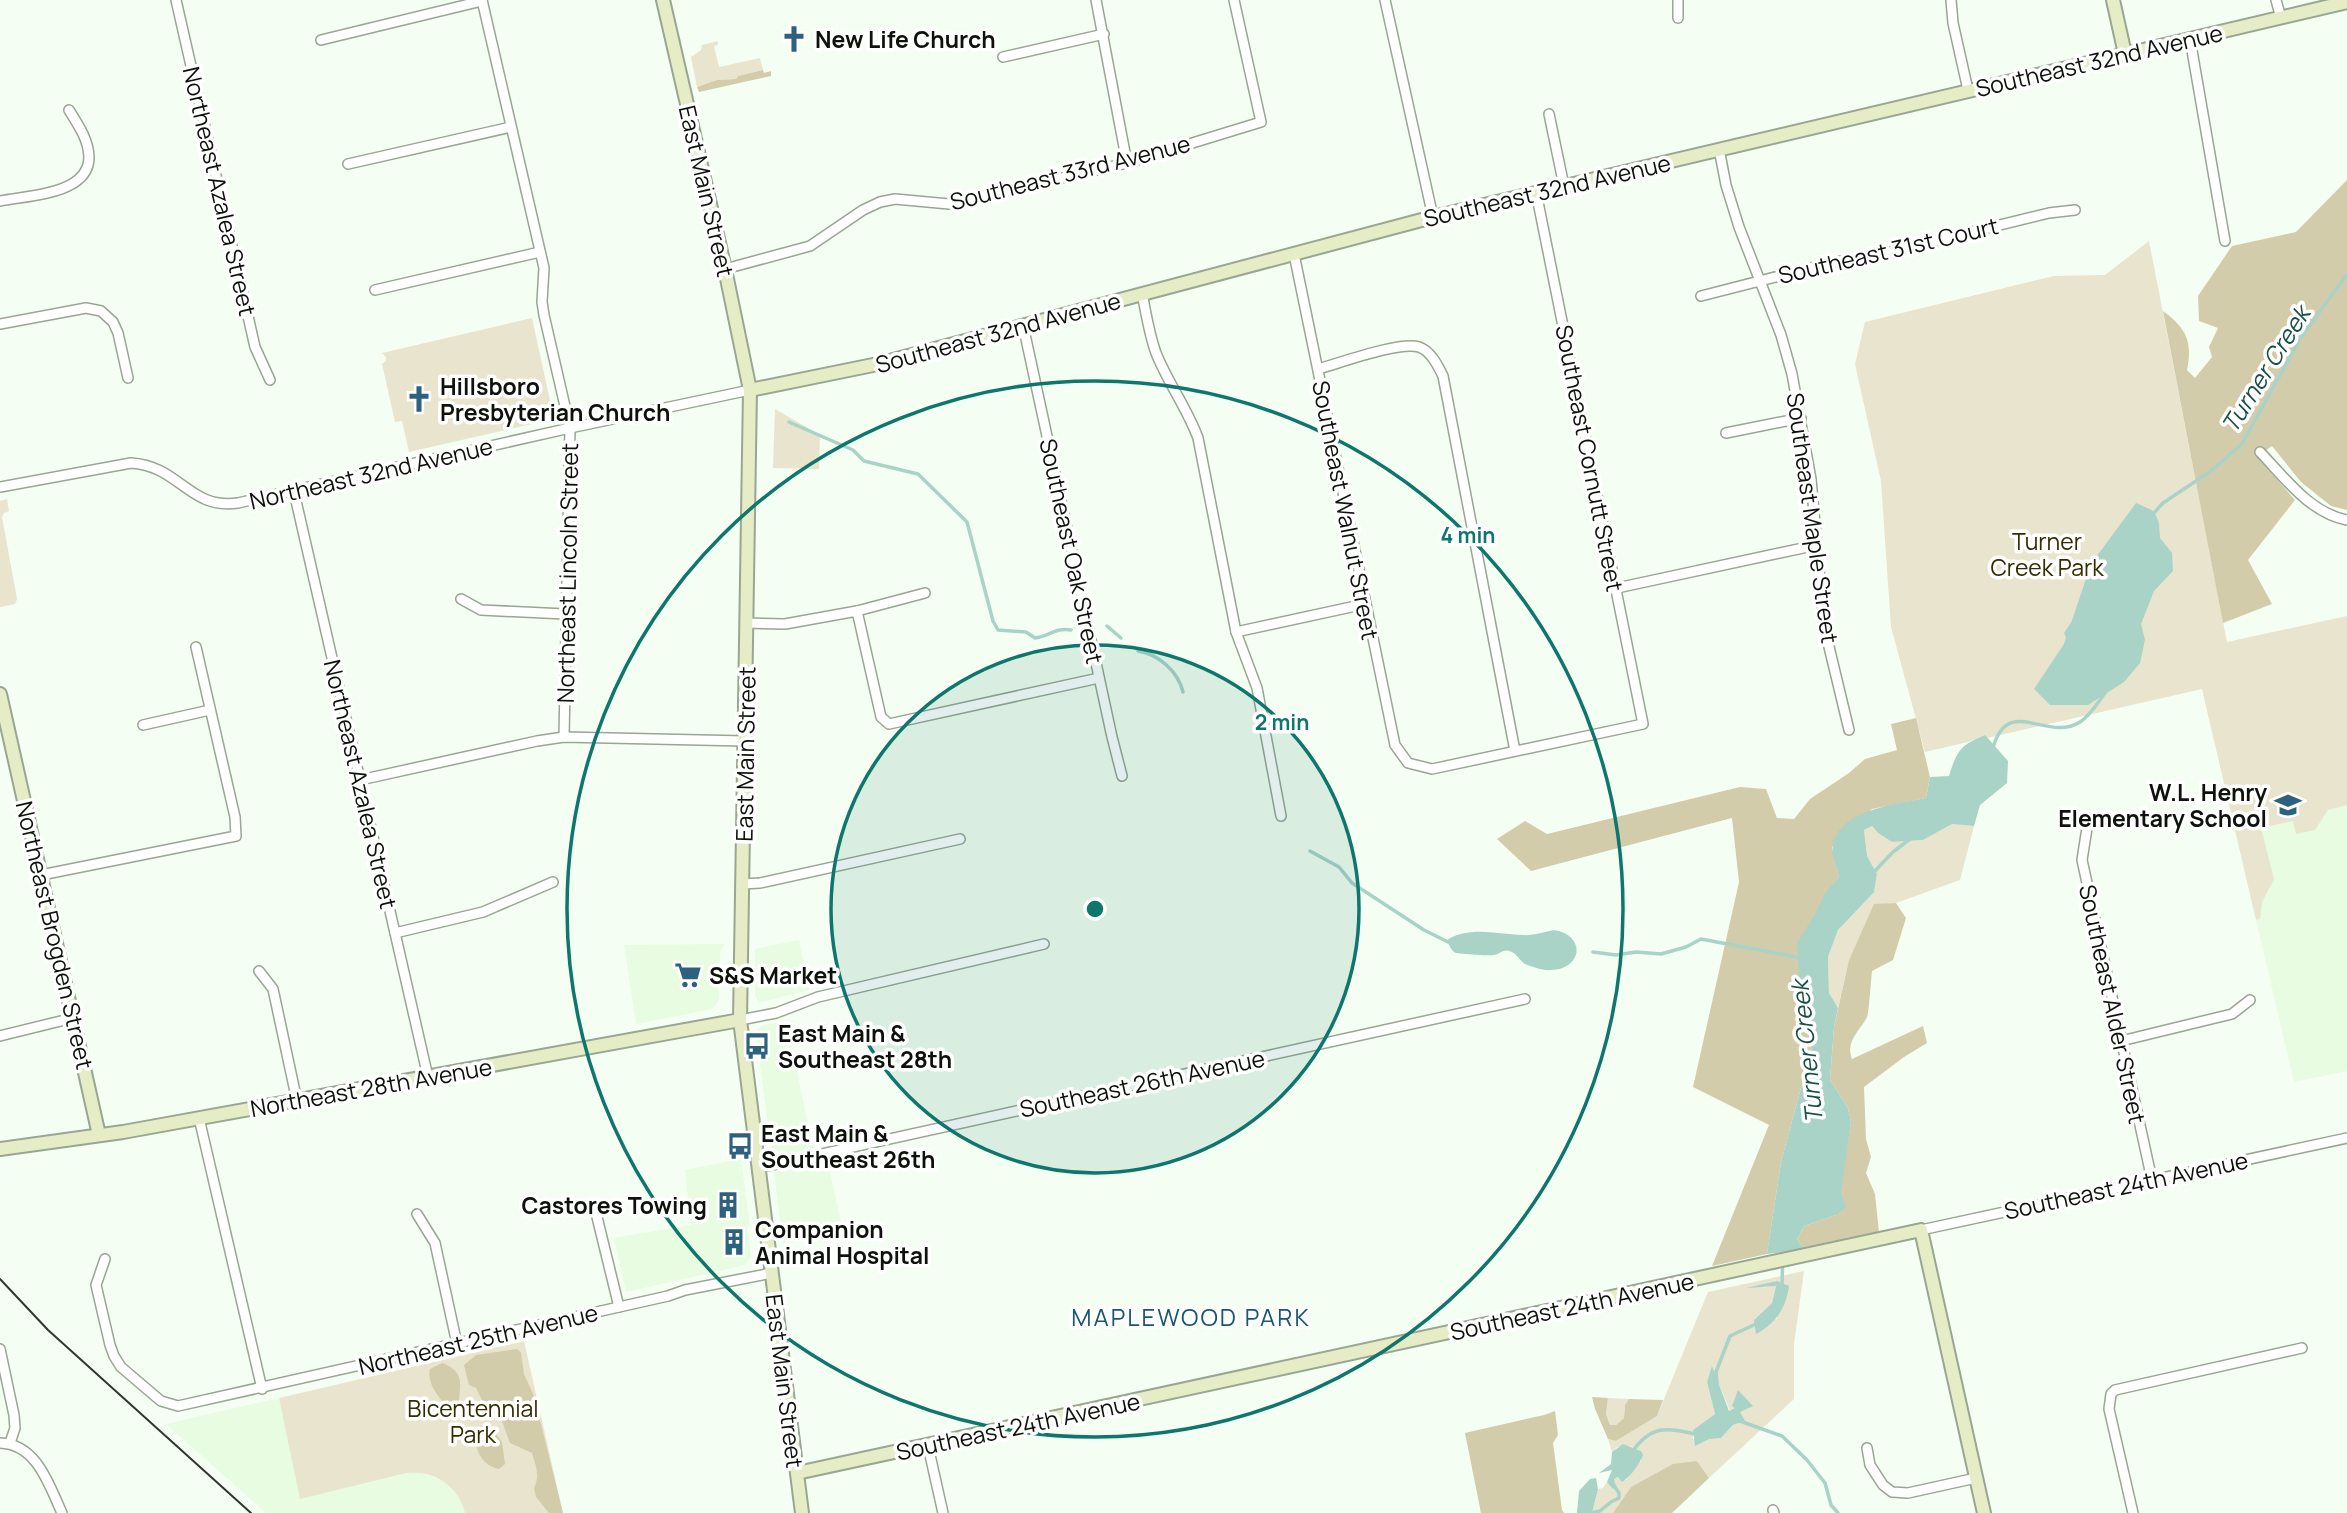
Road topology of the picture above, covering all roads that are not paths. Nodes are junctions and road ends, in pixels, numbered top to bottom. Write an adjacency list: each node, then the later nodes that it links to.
1 (176, 0): 43 (street, Northeast Azalea Street)
2 (663, 0): 34 (main road, East Main Street)
3 (1096, 0): 14 (street)
4 (1234, 0): 24 (street, Southeast 33rd Avenue)
5 (1385, 0): 30 (street)
6 (1678, 0): 12 (street)
7 (1951, 0): 19 (street)
8 (2113, 0): 17 (main road)
9 (2276, 0): 13 (street)
10 (482, 1): 16 (street); 22 (street, Northeast Lincoln Street)
11 (2347, 2): 13 (main road, Southeast 32nd Avenue)
12 (1678, 18)
13 (2280, 18): 15 (main road, Southeast 32nd Avenue)
14 (1104, 34): 18 (street); 24 (street)
15 (2190, 39): 17 (main road, Southeast 32nd Avenue); 31 (street)
16 (321, 40)
17 (2125, 54): 19 (main road, Southeast 32nd Avenue)
18 (1003, 57)
19 (1968, 90): 23 (main road, Southeast 32nd Avenue)
20 (69, 110): 28 (street)
21 (1549, 114): 26 (street)
22 (510, 127): 25 (street); 32 (street, Northeast Lincoln Street)
23 (1719, 149): 26 (main road, Southeast 32nd Avenue); 35 (street, Southeast Maple Street)
24 (1126, 163): 34 (street, Southeast 33rd Avenue)
25 (348, 164)
26 (1564, 186): 27 (main road, Southeast 32nd Avenue)
27 (1536, 192): 30 (main road, Southeast 32nd Avenue); 53 (street, Southeast Cornutt Street)
28 (0, 201)
29 (2075, 210): 35 (street, Southeast 31st Court)
30 (1433, 217): 33 (main road, Southeast 32nd Avenue)
31 (2225, 241)
32 (540, 252): 36 (street); 46 (street, Northeast Lincoln Street)
33 (1294, 254): 37 (main road, Southeast 32nd Avenue); 41 (street, Southeast Walnut Street)
34 (725, 269): 44 (main road, East Main Street)
35 (1761, 280): 38 (street, Southeast 31st Court); 45 (street, Southeast Maple Street)
36 (375, 290)
37 (1142, 293): 40 (main road, Southeast 32nd Avenue); 60 (street)
38 (1701, 296)
39 (0, 324): 42 (street)
40 (1023, 325): 44 (main road, Southeast 32nd Avenue); 62 (street, Southeast Oak Street)
41 (1318, 369): 56 (street, Southeast Walnut Street); 69 (street)
42 (128, 378)
43 (270, 380)
44 (750, 390): 46 (street, Northeast 32nd Avenue); 59 (main road, East Main Street)
45 (1801, 418): 47 (street); 52 (street, Southeast Maple Street)
46 (570, 428): 50 (street, Northeast 32nd Avenue); 58 (street, Northeast Lincoln Street)
47 (1726, 432)
48 (2260, 452): 51 (street)
49 (0, 487): 50 (street, Northeast 32nd Avenue)
50 (294, 492): 71 (street, Northeast Azalea Street)
51 (2347, 520)
52 (1817, 545): 53 (street); 66 (street, Southeast Maple Street)
53 (1617, 588): 69 (street, Southeast Cornutt Street)
54 (925, 593): 57 (street)
55 (461, 599): 58 (street)
56 (1365, 604): 60 (street); 69 (street, Southeast Walnut Street)
57 (857, 611): 59 (street); 62 (street)
58 (565, 614): 67 (street, Northeast Lincoln Street)
59 (747, 624): 68 (main road, East Main Street)
60 (1236, 632): 72 (street)
61 (196, 647): 64 (street)
62 (1099, 678): 70 (street, Southeast Oak Street)
63 (0, 694): 75 (main road, Northeast Brogden Street)
64 (210, 710): 65 (street); 75 (street)
65 (143, 725)
66 (1849, 730)
67 (564, 737): 68 (street); 71 (street)
68 (745, 741): 77 (main road, East Main Street)
69 (1515, 751)
70 (1122, 776)
71 (360, 780): 78 (street, Northeast Azalea Street)
72 (1281, 816)
73 (2087, 828): 86 (street, Southeast Alder Street)
74 (960, 839): 77 (street)
75 (41, 875): 83 (main road, Northeast Brogden Street)
76 (553, 882): 78 (street)
77 (743, 884): 84 (main road, East Main Street)
78 (395, 933): 87 (street, Northeast Azalea Street)
79 (1044, 944): 84 (street)
80 (258, 971): 88 (street)
81 (1525, 999): 93 (street, Southeast 26th Avenue)
82 (2250, 1000): 86 (street)
83 (73, 1018): 85 (street); 90 (main road, Northeast Brogden Street)
84 (740, 1020): 87 (main road, Northeast 28th Avenue); 93 (main road, East Main Street)
85 (0, 1036)
86 (2121, 1041): 94 (street, Southeast Alder Street)
87 (428, 1077): 88 (main road, Northeast 28th Avenue)
88 (297, 1101): 89 (main road, Northeast 28th Avenue)
89 (199, 1118): 90 (main road, Northeast 28th Avenue); 104 (street)
90 (99, 1135): 92 (main road, Northeast 28th Avenue)
91 (2347, 1138): 94 (street, Southeast 24th Avenue)
92 (0, 1149)
93 (758, 1168): 99 (main road, East Main Street)
94 (2152, 1180): 97 (street, Southeast 24th Avenue)
95 (596, 1213): 100 (street)
96 (417, 1214): 101 (street)
97 (1921, 1230): 106 (main road, Southeast 24th Avenue); 109 (main road)
98 (105, 1259): 104 (street, Northeast 25th Avenue)
99 (772, 1273): 100 (street, Northeast 25th Avenue); 108 (main road, East Main Street)
100 (619, 1307): 101 (street, Northeast 25th Avenue)
101 (457, 1344): 104 (street, Northeast 25th Avenue)
102 (2302, 1348): 114 (street)
103 (0, 1349): 105 (street)
104 (262, 1389)
105 (5, 1443): 110 (street)
106 (928, 1446): 108 (main road, Southeast 24th Avenue); 112 (street)
107 (1867, 1448): 109 (street)
108 (797, 1473): 111 (main road, East Main Street)
109 (1976, 1478): 113 (main road)
110 (62, 1513)
111 (802, 1513)
112 (943, 1513)
113 (1984, 1513)
114 (2133, 1513)

